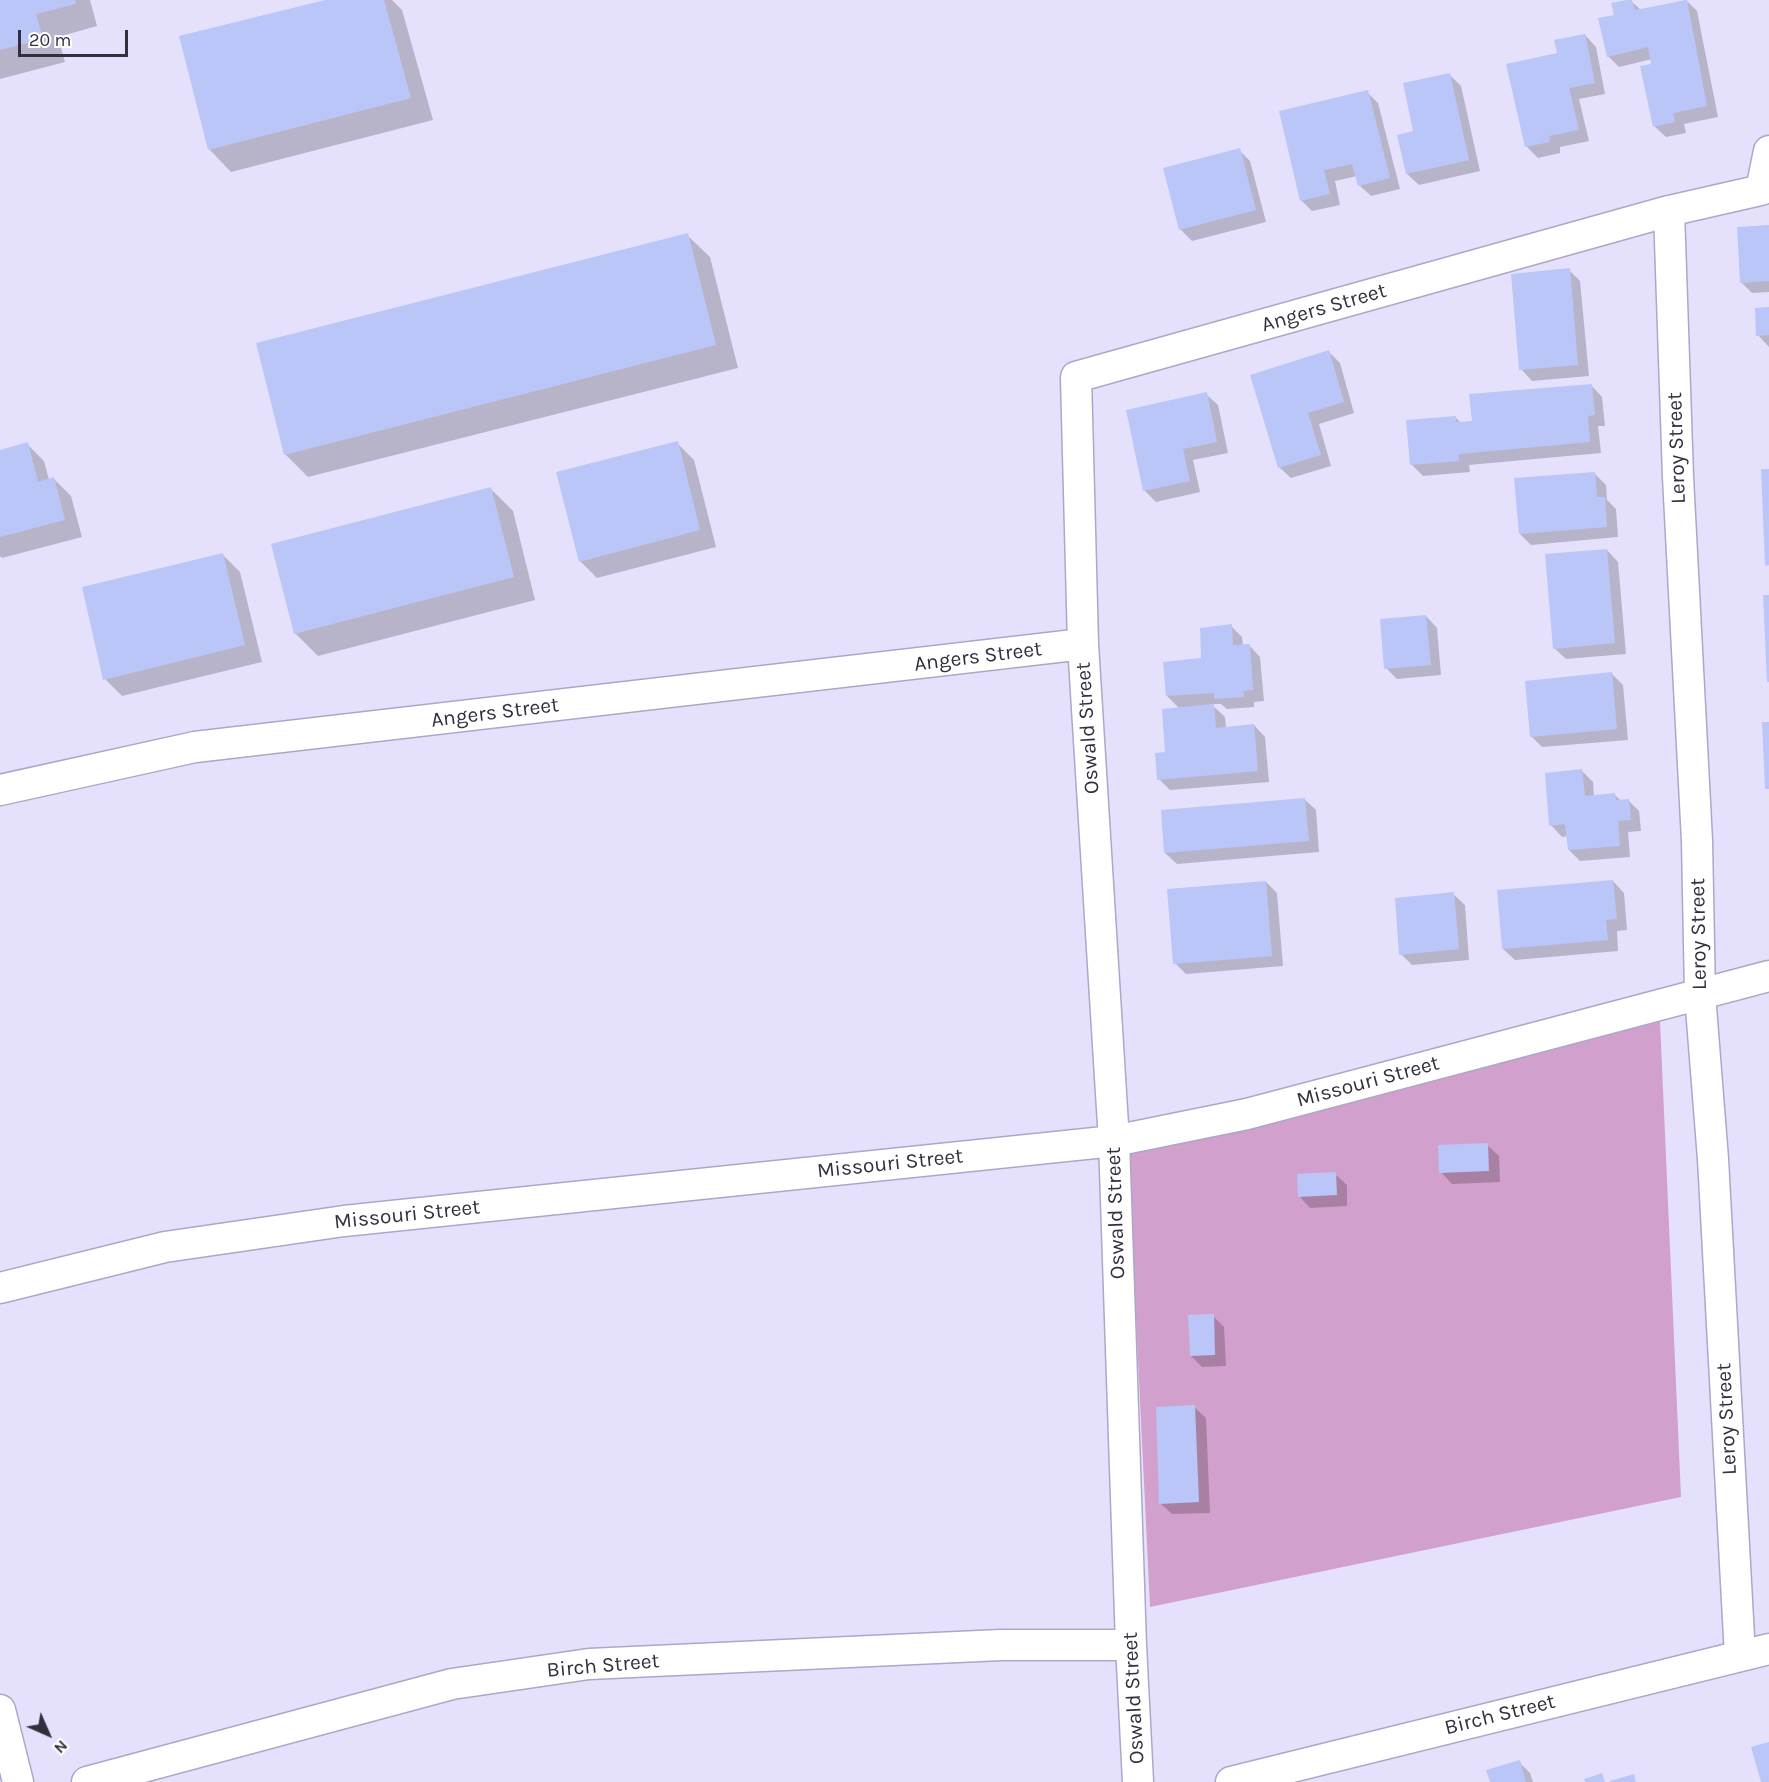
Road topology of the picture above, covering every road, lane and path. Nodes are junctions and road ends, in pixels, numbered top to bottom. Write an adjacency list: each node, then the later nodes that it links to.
1 (1769, 151): 2 (street)
2 (1669, 211): 3 (street, Angers Street); 6 (street, Leroy Street)
3 (1083, 644): 4 (street, Angers Street); 7 (street, Oswald Street)
4 (0, 790)
5 (1769, 976): 6 (street, Missouri Street)
6 (1700, 995): 7 (street, Missouri Street); 10 (street, Leroy Street)
7 (1113, 1141): 8 (street, Missouri Street); 9 (street, Oswald Street)
8 (0, 1288)
9 (1131, 1645): 13 (street, Birch Street); 14 (street, Oswald Street)
10 (1755, 1652): 15 (street, Birch Street)
11 (0, 1710): 12 (street)
12 (18, 1782)
13 (87, 1782)
14 (1138, 1782)
15 (1231, 1782)

